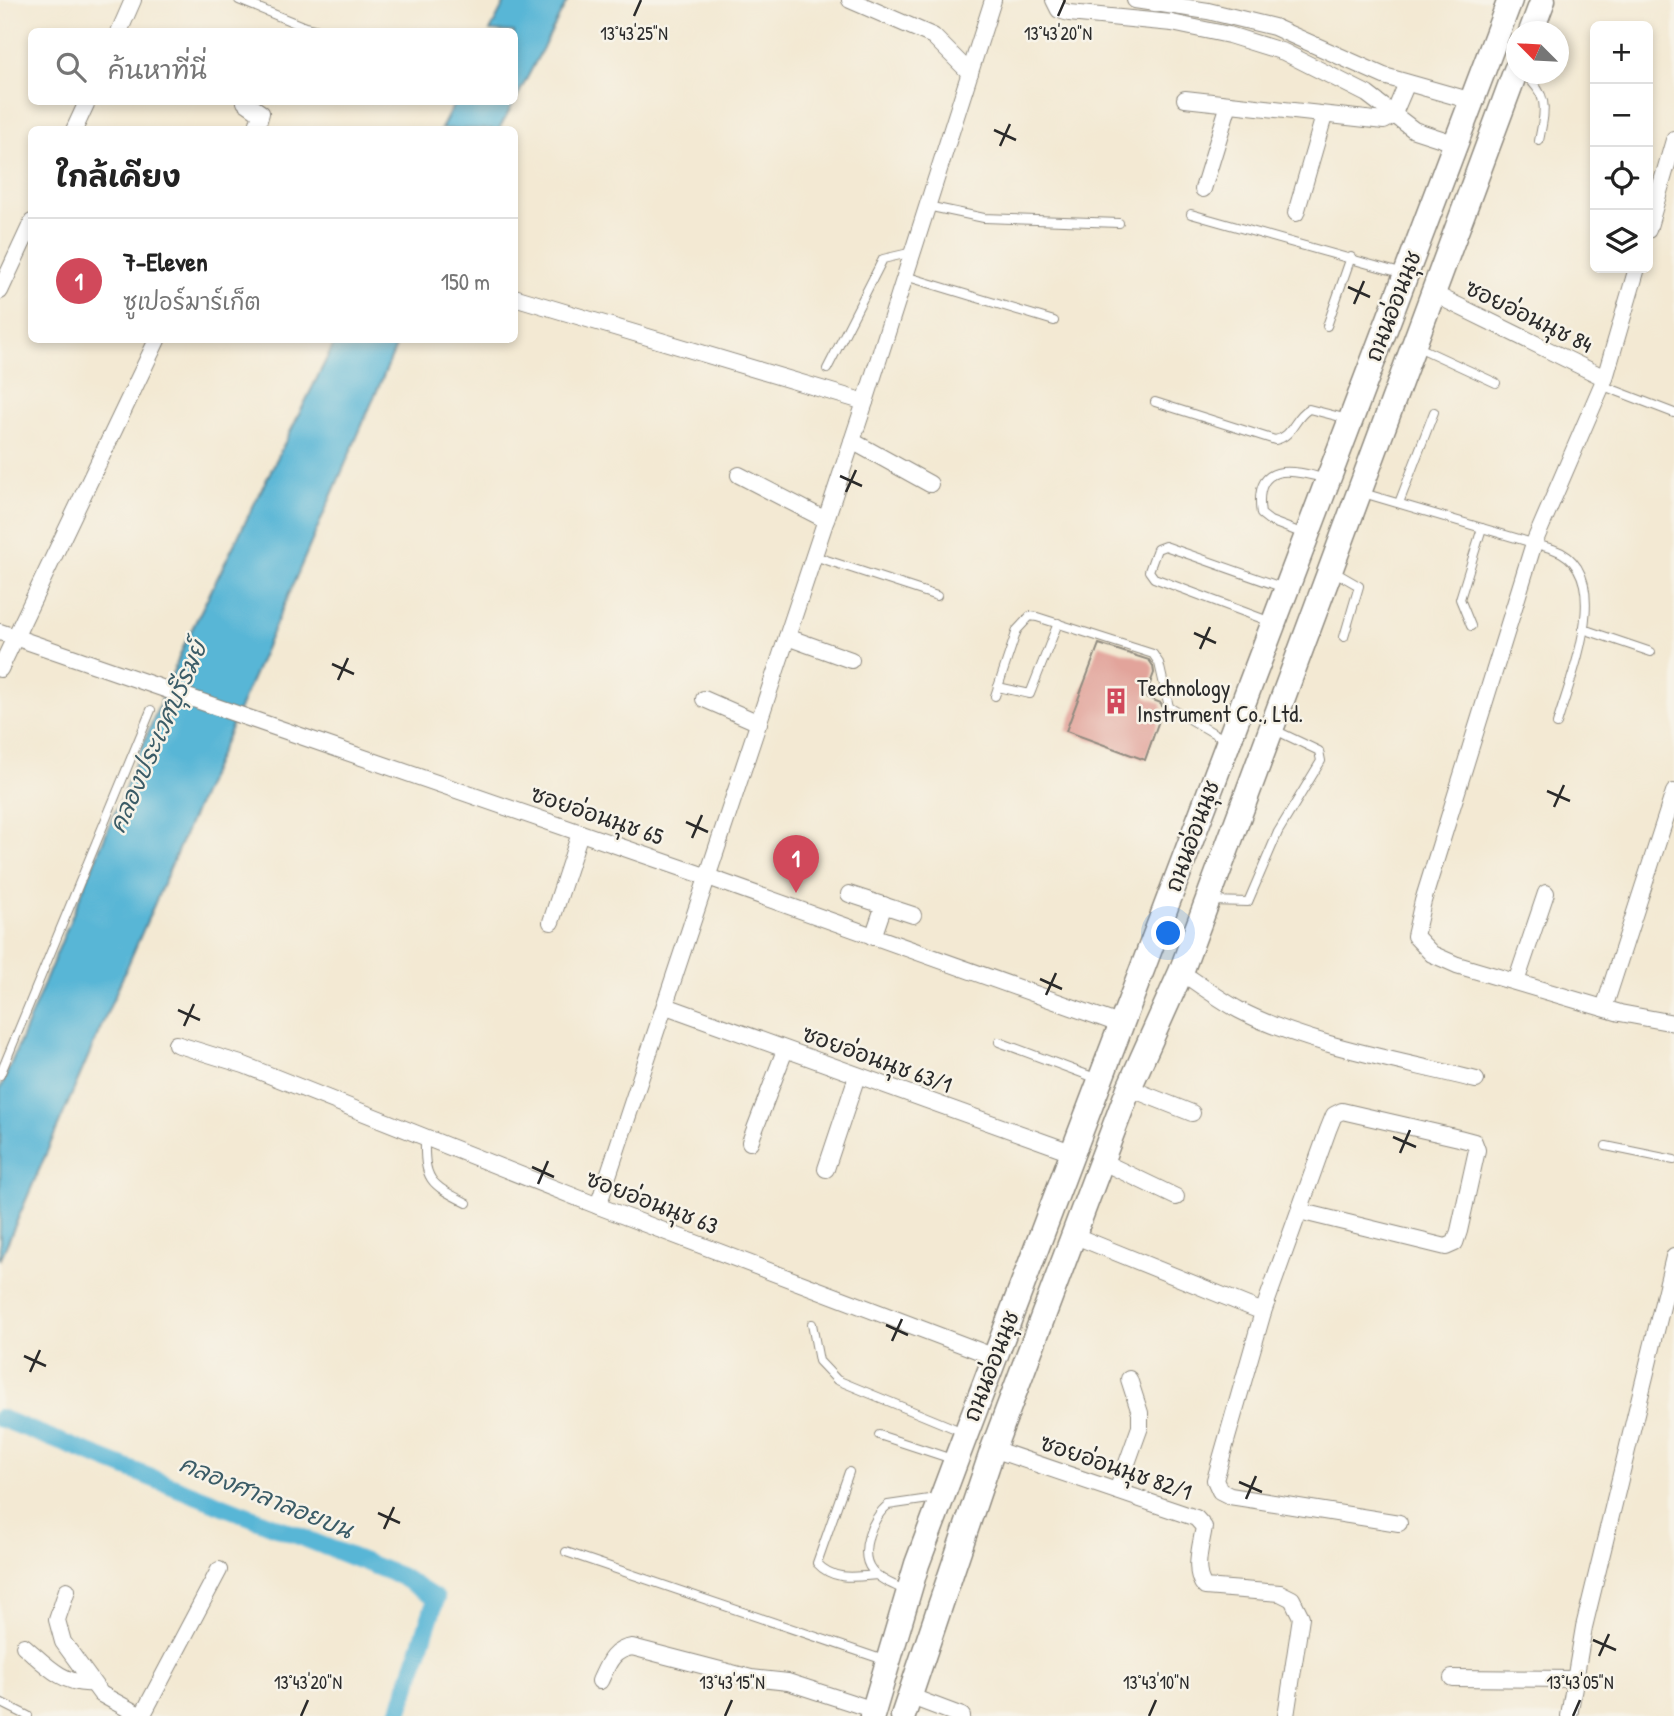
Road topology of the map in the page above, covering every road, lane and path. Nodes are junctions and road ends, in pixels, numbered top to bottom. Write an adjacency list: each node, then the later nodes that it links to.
1 (133, 0): 13 (street)
2 (239, 0): 14 (lane)
3 (849, 0): 17 (street)
4 (993, 0): 17 (street)
5 (1054, 0): 10 (street)
6 (1120, 0): 10 (street)
7 (1510, 0): 22 (main road, ถนนอ่อนนุช)
8 (1544, 0): 12 (main road)
9 (1145, 1): 11 (street); 15 (street)
10 (1116, 17): 11 (street)
11 (1144, 20): 16 (street)
12 (1535, 21)
13 (120, 28)
14 (309, 28)
15 (1291, 33): 16 (street); 18 (street)
16 (1284, 52): 27 (street)
17 (970, 73): 34 (street)
18 (1407, 83): 22 (street); 27 (street)
19 (1512, 84): 46 (main road, ถนนอ่อนนุช)
20 (1536, 84): 31 (lane)
21 (1185, 99): 23 (street)
22 (1472, 101): 32 (main road, ถนนอ่อนนุช)
23 (1228, 104): 26 (street); 33 (street)
24 (85, 105): 28 (street)
25 (249, 105): 29 (street)
26 (1324, 116): 27 (street); 35 (street)
27 (1393, 116): 32 (street)
28 (76, 126)
29 (257, 126)
30 (1674, 140): 36 (street)
31 (1539, 141)
32 (1454, 143): 43 (main road, ถนนอ่อนนุช)
33 (1203, 189)
34 (927, 206): 38 (lane); 40 (street)
35 (1296, 213)
36 (1653, 213)
37 (1191, 214): 41 (lane)
38 (1119, 223)
39 (28, 231): 45 (street)
40 (913, 252): 44 (street); 52 (lane)
41 (1351, 257): 43 (lane); 49 (lane)
42 (1636, 273): 53 (street)
43 (1404, 274): 59 (main road, ถนนอ่อนนุช)
44 (905, 276): 48 (lane); 55 (street)
45 (0, 291)
46 (1434, 295): 51 (main road, ถนนอ่อนนุช); 53 (street, ซอยอ่อนนุช 84)
47 (518, 299): 55 (street)
48 (1054, 321)
49 (1327, 326)
50 (155, 343): 78 (street)
51 (1415, 345): 54 (lane); 64 (main road, ถนนอ่อนนุช)
52 (827, 369)
53 (1603, 382): 58 (lane); 69 (street)
54 (1496, 383)
55 (865, 402): 60 (street)
56 (1155, 402): 59 (lane)
57 (1434, 412): 65 (lane)
58 (1674, 412)
59 (1350, 419): 62 (main road, ถนนอ่อนนุช)
60 (852, 441): 63 (street); 66 (street)
61 (739, 475): 66 (street)
62 (1327, 479): 68 (main road, ถนนอ่อนนุช); 68 (lane)
63 (930, 484)
64 (1361, 492): 65 (lane); 71 (main road, ถนนอ่อนนุช)
65 (1399, 503): 67 (lane)
66 (826, 520): 70 (street)
67 (1482, 528): 69 (lane); 76 (lane)
68 (1306, 535): 72 (main road, ถนนอ่อนนุช)
69 (1534, 543): 77 (lane); 103 (street)
70 (814, 556): 73 (lane); 79 (street)
71 (1331, 571): 80 (lane); 85 (main road, ถนนอ่อนนุช)
72 (1284, 588): 74 (main road, ถนนอ่อนนุช); 74 (lane)
73 (937, 596)
74 (1271, 622): 84 (main road, ถนนอ่อนนุช)
75 (1058, 623): 75 (lane); 91 (lane)
76 (1471, 626)
77 (1583, 629): 81 (lane); 89 (lane)
78 (7, 635): 83 (street); 93 (street, ซอยอ่อนนุช 65)
79 (787, 637): 82 (street); 88 (street)
80 (1344, 637)
81 (1651, 652)
82 (851, 660)
83 (0, 669)
84 (1254, 669): 85 (main road); 91 (main road, ถนนอ่อนนุช)
85 (1288, 682): 90 (main road, ถนนอ่อนนุช)
86 (705, 699): 88 (street)
87 (151, 710): 112 (lane)
88 (759, 723): 94 (street)
89 (1557, 724)
90 (1270, 727): 97 (main road, ถนนอ่อนนุช); 97 (lane)
91 (1227, 741): 107 (main road, ถนนอ่อนนุช)
92 (1674, 792): 105 (street)
93 (580, 833): 94 (street, ซอยอ่อนนุช 65); 100 (street)
94 (708, 877): 101 (street, ซอยอ่อนนุช 65); 104 (street)
95 (1546, 893): 103 (street)
96 (849, 894): 98 (street)
97 (1208, 900): 102 (main road, ถนนอ่อนนุช)
98 (884, 905): 99 (street); 101 (street)
99 (913, 915)
100 (551, 922)
101 (873, 937): 107 (street, ซอยอ่อนนุช 65)
102 (1181, 972): 108 (main road, ถนนอ่อนนุช); 115 (street)
103 (1516, 982): 105 (street)
104 (666, 1006): 111 (street, ซอยอ่อนนุช 63/1); 127 (street)
105 (1604, 1008): 106 (street)
106 (1674, 1023)
107 (1122, 1026): 108 (main road); 114 (main road, ถนนอ่อนนุช)
108 (1152, 1036): 116 (main road, ถนนอ่อนนุช)
109 (999, 1042): 114 (lane)
110 (176, 1044): 118 (street, ซอยอ่อนนุช 63)
111 (785, 1049): 113 (street, ซอยอ่อนนุช 63/1); 119 (street)
112 (0, 1075)
113 (857, 1076): 121 (street, ซอยอ่อนนุช 63/1); 124 (street)
114 (1101, 1080): 121 (main road, ถนนอ่อนนุช)
115 (1476, 1080)
116 (1129, 1088): 117 (street); 123 (main road, ถนนอ่อนนุช)
117 (1192, 1113)
118 (425, 1137): 126 (lane); 127 (street, ซอยอ่อนนุช 63)
119 (750, 1142)
120 (1606, 1146): 122 (lane)
121 (1074, 1153): 133 (main road, ถนนอ่อนนุช)
122 (1674, 1160)
123 (1101, 1161): 125 (street); 129 (main road, ถนนอ่อนนุช)
124 (826, 1170)
125 (1176, 1197)
126 (467, 1203)
127 (598, 1206): 133 (street, ซอยอ่อนนุช 63)
128 (1299, 1211): 128 (street); 131 (street)
129 (1073, 1235): 131 (street); 137 (main road, ถนนอ่อนนุช)
130 (1674, 1257): 151 (street)
131 (1263, 1312): 142 (street)
132 (812, 1324): 135 (lane)
133 (995, 1357): 135 (main road, ถนนอ่อนนุช)
134 (1129, 1379): 140 (street)
135 (965, 1433): 138 (main road, ถนนอ่อนนุช)
136 (879, 1434): 138 (lane)
137 (993, 1449): 140 (street, ซอยอ่อนนุช 82/1); 155 (main road, ถนนอ่อนนุช)
138 (956, 1460): 141 (main road, ถนนอ่อนนุช)
139 (849, 1472): 145 (lane)
140 (1118, 1491): 160 (street, ซอยอ่อนนุช 82/1)
141 (942, 1496): 145 (lane); 147 (main road, ถนนอ่อนนุช)
142 (1399, 1523)
143 (566, 1552): 149 (lane)
144 (219, 1570): 158 (street)
145 (877, 1575): 147 (lane)
146 (68, 1590): 153 (street)
147 (908, 1592): 149 (main road, ถนนอ่อนนุช)
148 (24, 1646): 153 (street)
149 (887, 1661): 156 (main road, ถนนอ่อนนุช)
150 (1452, 1678): 151 (street)
151 (1575, 1679): 161 (street)
152 (600, 1681): 156 (street)
153 (91, 1684): 158 (street)
154 (0, 1702): 157 (lane)
155 (906, 1706): 159 (street)
156 (873, 1713)
157 (28, 1716)
158 (141, 1716)
159 (962, 1716)
160 (1286, 1716)
161 (1569, 1716)

